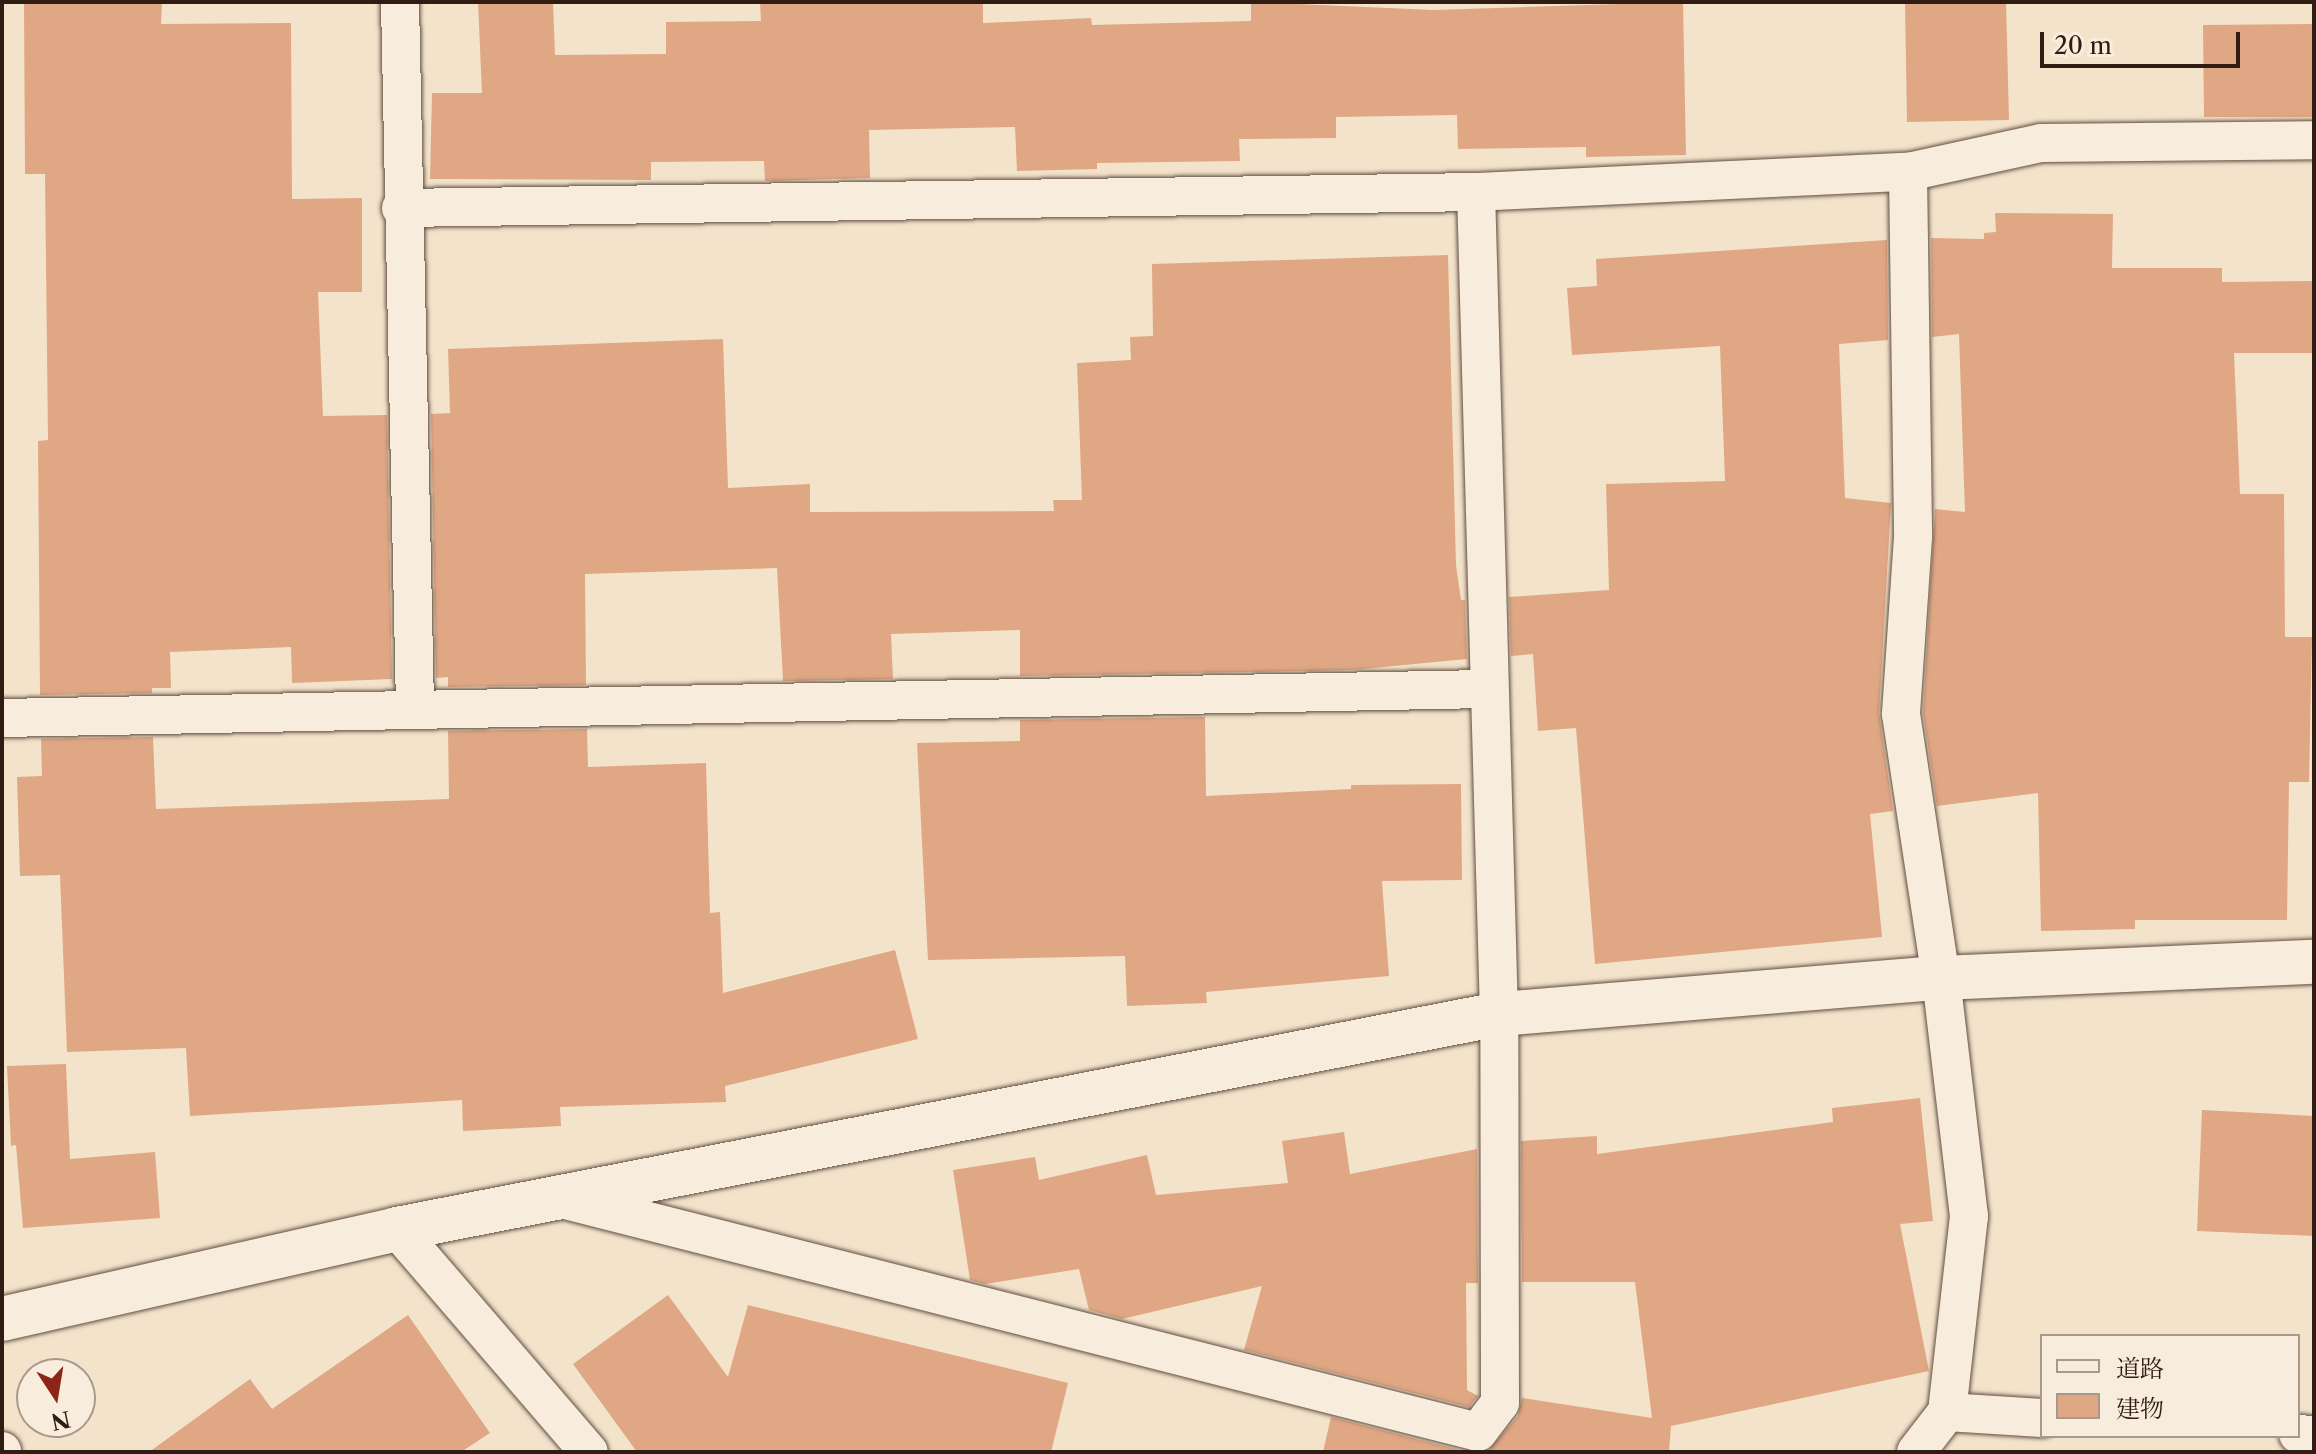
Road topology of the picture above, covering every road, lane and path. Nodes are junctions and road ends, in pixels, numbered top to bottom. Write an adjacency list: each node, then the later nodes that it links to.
1 (400, 2): 5 (lane)
2 (2314, 140): 3 (lane)
3 (1908, 172): 4 (lane); 10 (lane)
4 (1476, 192): 5 (lane); 6 (lane)
5 (401, 208): 7 (lane)
6 (1487, 689): 7 (lane); 11 (lane)
7 (415, 706): 8 (lane)
8 (2, 718)
9 (2314, 962): 10 (street)
10 (1941, 978): 11 (street); 15 (lane)
11 (1499, 1014): 12 (street); 12 (lane)
12 (555, 1198): 13 (street)
13 (397, 1229): 14 (street); 17 (lane)
14 (2, 1319)
15 (1947, 1412): 16 (lane); 18 (lane)
16 (2040, 1418)
17 (589, 1452)
18 (1916, 1452)

